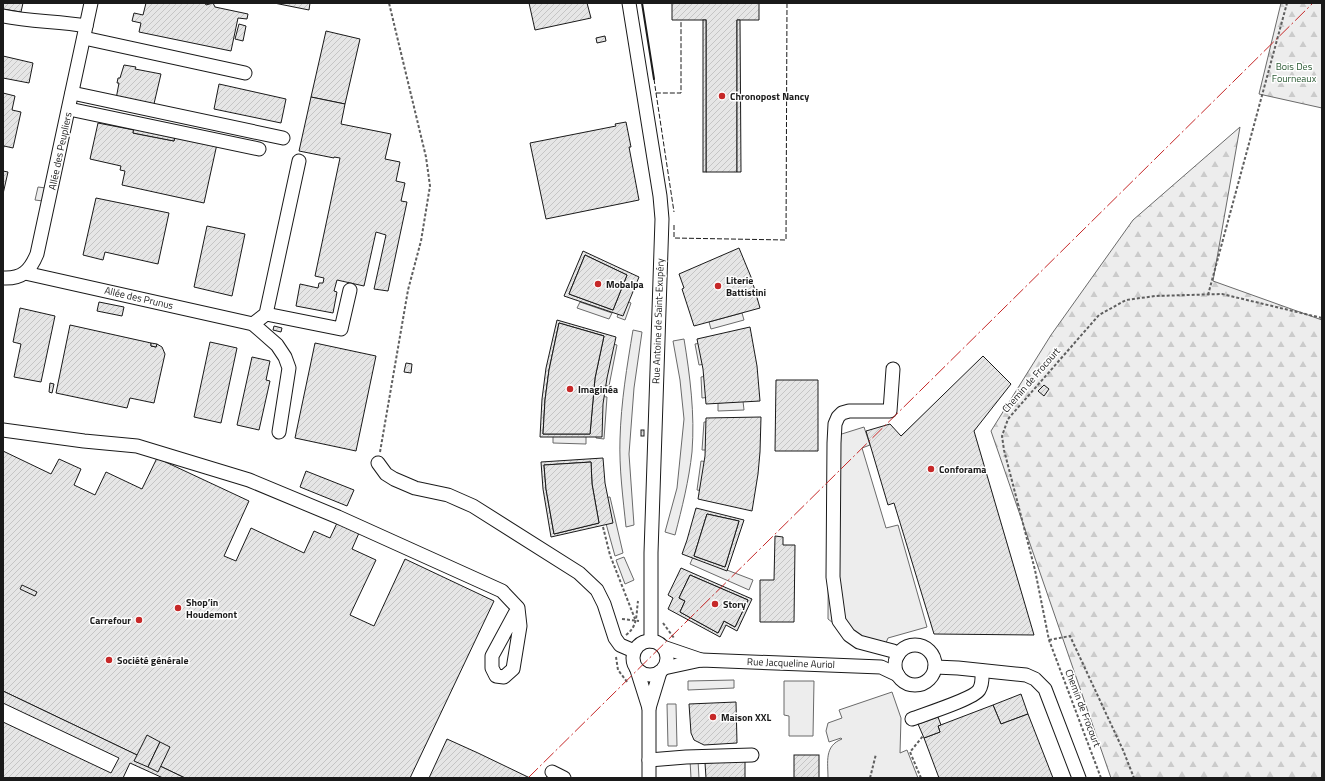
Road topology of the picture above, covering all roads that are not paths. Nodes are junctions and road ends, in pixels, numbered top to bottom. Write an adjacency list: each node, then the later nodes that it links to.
1 (91, 3): 4 (street, Allée des Peupliers)
2 (629, 3): 21 (street, Rue Antoine de Saint-Exupéry)
3 (3, 16): 4 (street)
4 (85, 32): 5 (street); 6 (street, Allée des Peupliers)
5 (245, 73)
6 (72, 92): 7 (street, Allée des Peupliers); 8 (street)
7 (69, 109): 9 (street); 11 (street, Allée des Peupliers)
8 (283, 138)
9 (259, 149)
10 (299, 160): 14 (street)
11 (25, 273): 12 (street); 15 (street, Allée des Prunus)
12 (3, 278)
13 (350, 290): 14 (street)
14 (266, 314): 15 (street)
15 (253, 324): 18 (street)
16 (893, 369): 24 (street)
17 (3, 430): 20 (street)
18 (279, 432)
19 (378, 463): 23 (street)
20 (518, 608)
21 (650, 641): 22 (street); 23 (street)
22 (663, 647): 25 (street, Rue Jacqueline Auriol); 29 (street)
23 (634, 651): 28 (street)
24 (897, 657): 26 (street); 27 (street); 31 (street)
25 (701, 660): 26 (street, Rue Jacqueline Auriol); 29 (street, Rue Jacqueline Auriol)
26 (881, 667): 31 (street)
27 (935, 667): 30 (street); 31 (street)
28 (637, 670): 29 (street); 32 (street)
29 (662, 670): 32 (street)
30 (982, 671): 33 (street); 39 (street)
31 (898, 675)
32 (649, 708): 35 (street)
33 (912, 719)
34 (752, 755): 35 (street)
35 (648, 760): 38 (street)
36 (552, 772): 37 (street)
37 (564, 778)
38 (649, 778)
39 (1079, 778)

